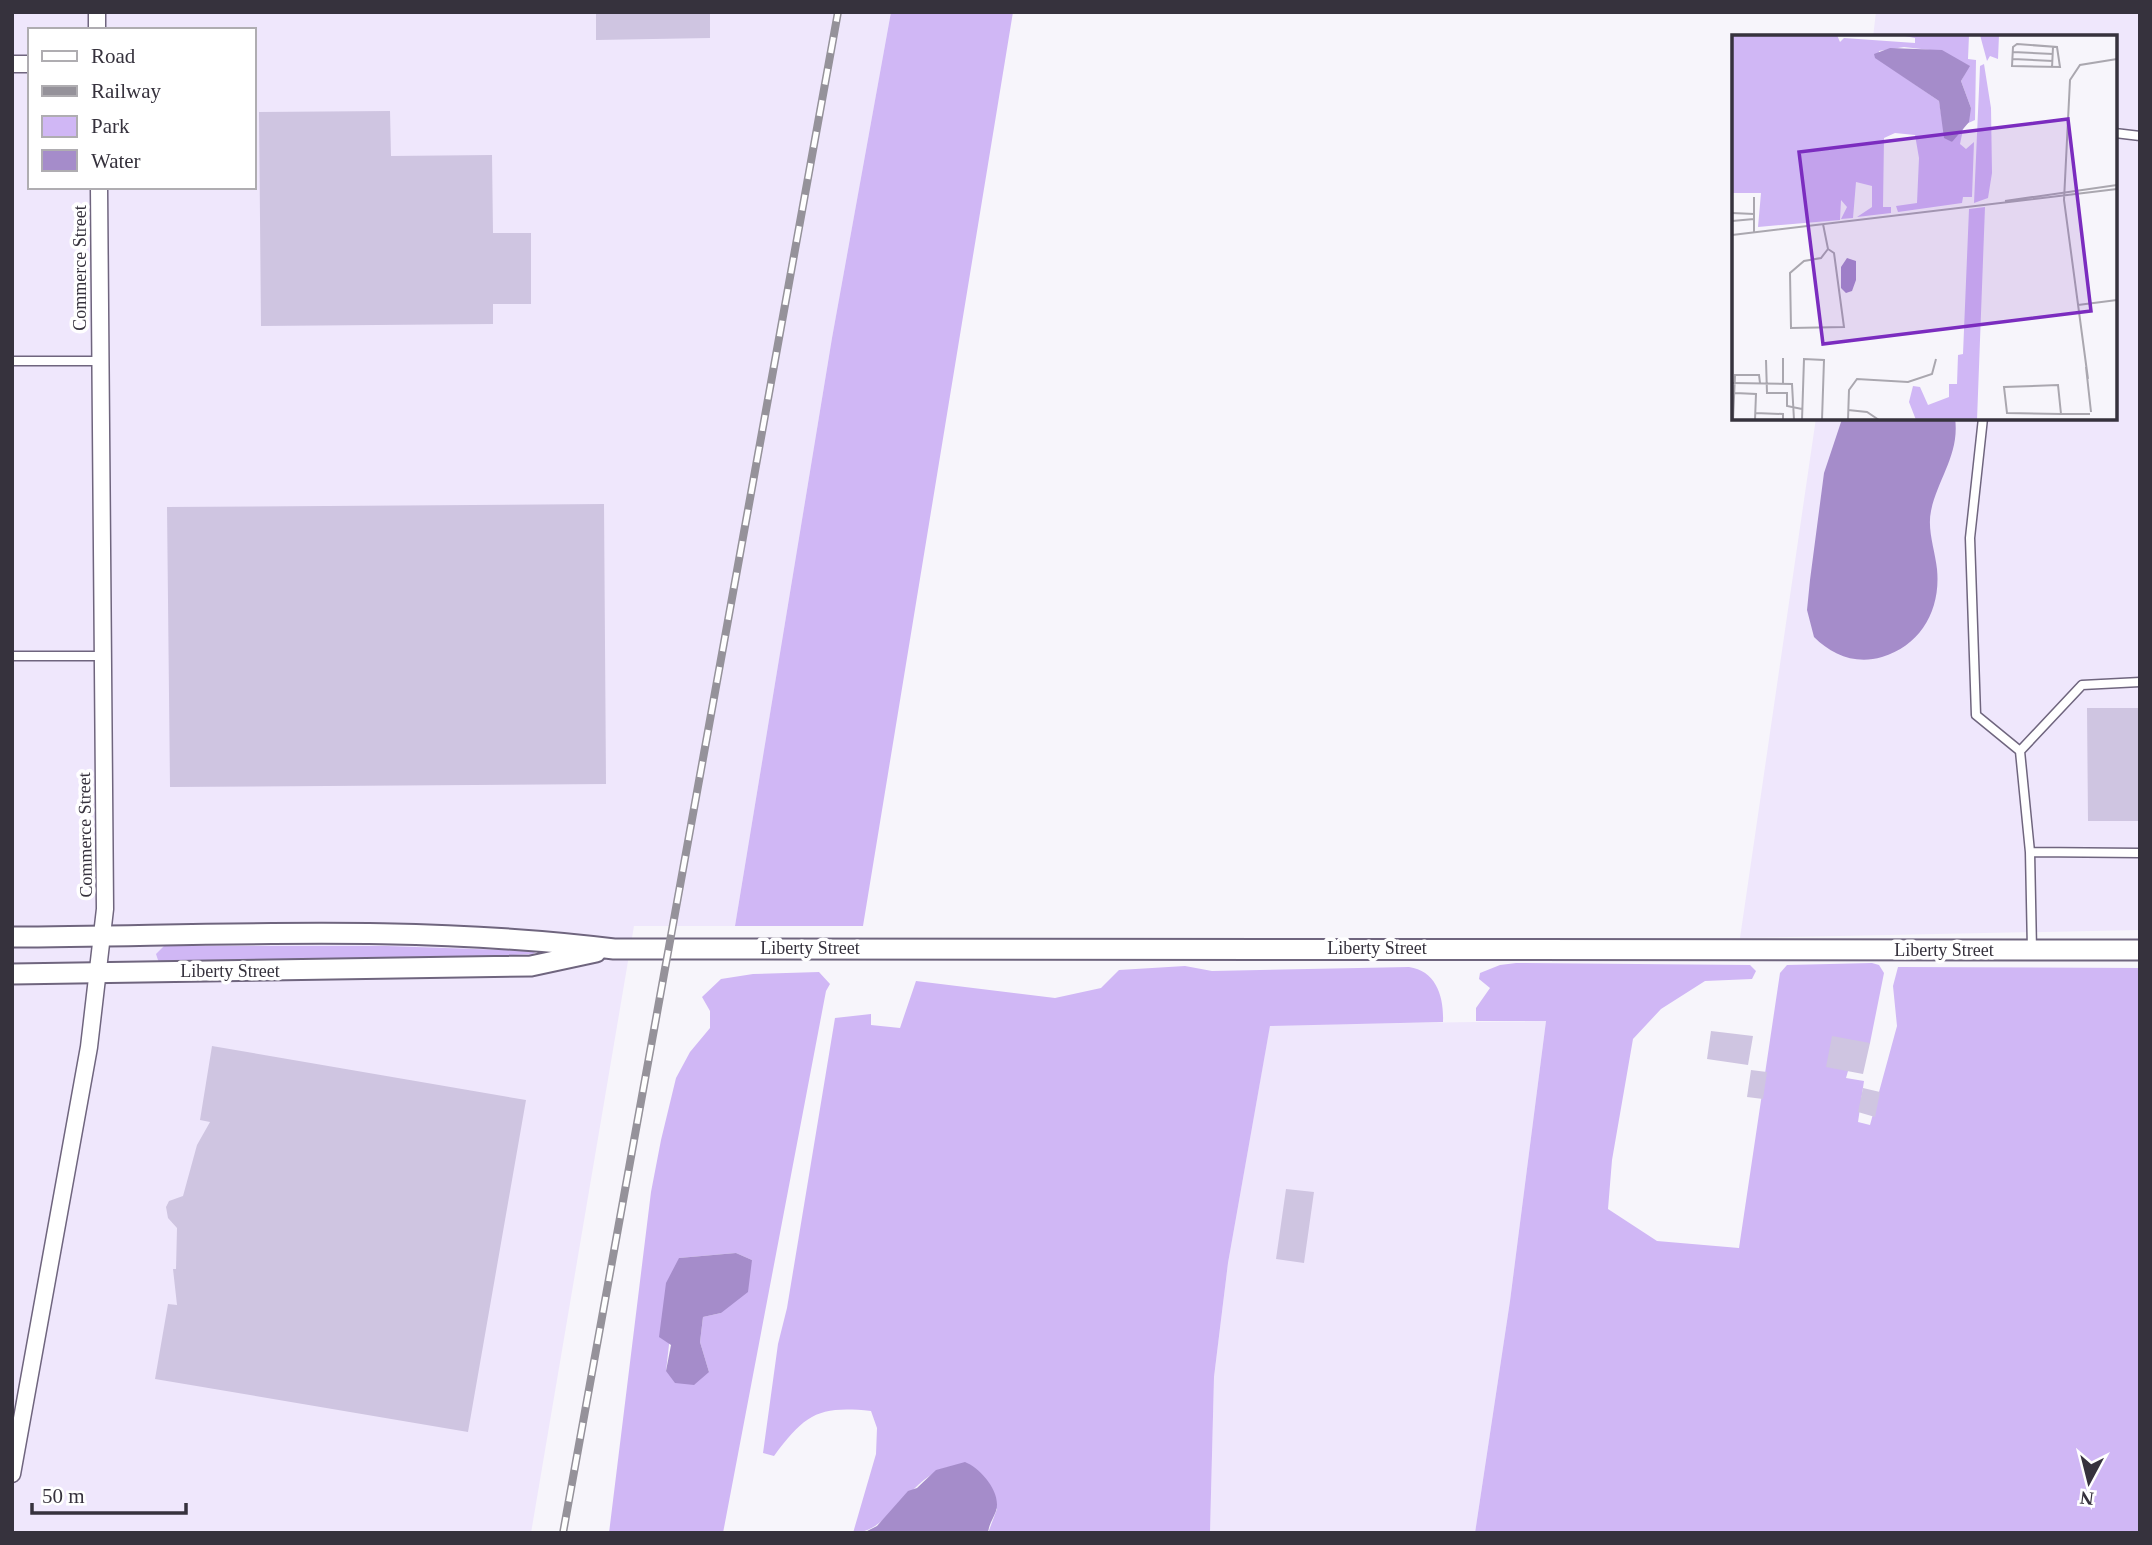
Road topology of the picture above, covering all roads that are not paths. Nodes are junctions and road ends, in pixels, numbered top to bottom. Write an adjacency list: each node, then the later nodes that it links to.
1 (2117, 133): 2 (lane)
2 (2140, 135)
3 (99, 189): 5 (street, Commerce Street)
4 (12, 361): 5 (lane)
5 (100, 361): 8 (street, Commerce Street)
6 (1983, 420): 10 (lane)
7 (12, 656): 8 (lane)
8 (102, 656): 14 (street, Commerce Street)
9 (2140, 682): 10 (lane)
10 (2020, 751): 11 (lane)
11 (2030, 852): 12 (lane); 16 (lane)
12 (2140, 853)
13 (12, 937): 14 (street, Liberty Street)
14 (102, 937): 15 (street, Liberty Street); 18 (street, Commerce Street)
15 (614, 948): 16 (street, Liberty Street); 18 (street, Liberty Street)
16 (2032, 950): 17 (street, Liberty Street)
17 (2140, 950)
18 (97, 972): 19 (street, Liberty Street); 20 (street, Commerce Street)
19 (12, 974)
20 (12, 1474)

